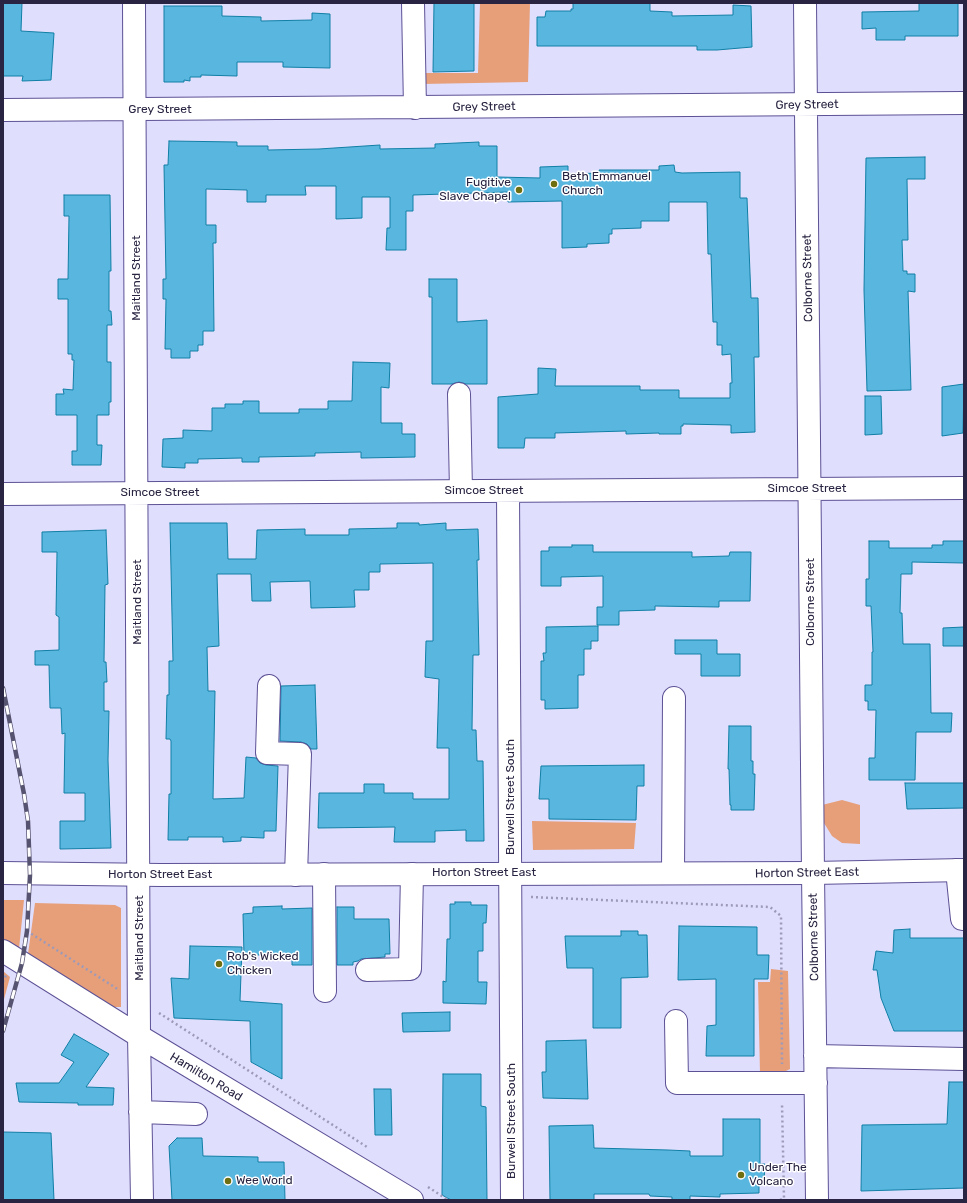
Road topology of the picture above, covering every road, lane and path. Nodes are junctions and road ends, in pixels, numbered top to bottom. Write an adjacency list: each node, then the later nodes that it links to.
1 (134, 3): 8 (street, Maitland Street)
2 (413, 3): 6 (street)
3 (806, 3): 5 (street, Colborne Street)
4 (964, 103): 5 (street, Grey Street)
5 (806, 105): 6 (street, Grey Street); 11 (street, Colborne Street)
6 (415, 108): 8 (street, Grey Street)
7 (3, 110): 8 (street, Grey Street)
8 (136, 110): 15 (street, Maitland Street)
9 (458, 394): 12 (street)
10 (964, 488): 11 (street, Simcoe Street)
11 (811, 489): 13 (street, Simcoe Street); 22 (street, Colborne Street)
12 (461, 491): 13 (street, Simcoe Street); 15 (street, Simcoe Street)
13 (508, 491): 20 (street, Burwell Street South)
14 (3, 494): 15 (street, Simcoe Street)
15 (138, 494): 26 (street, Maitland Street)
16 (269, 686): 23 (street)
17 (674, 698): 21 (street)
18 (961, 870): 22 (street, Horton Street East); 28 (street)
19 (3, 873): 26 (street, Horton Street East)
20 (511, 873): 21 (street, Horton Street East); 25 (street, Horton Street East); 46 (street, Burwell Street South)
21 (673, 873): 22 (street, Horton Street East)
22 (812, 873): 36 (street, Colborne Street)
23 (296, 874): 24 (street, Horton Street East); 26 (street, Horton Street East)
24 (324, 874): 25 (street, Horton Street East); 32 (street)
25 (412, 874): 31 (street)
26 (140, 875): 33 (street, Maitland Street)
27 (529, 897): 38 (path)
28 (964, 919)
29 (27, 931): 33 (path)
30 (3, 951): 35 (street, Hamilton Road)
31 (367, 970)
32 (325, 991)
33 (140, 1001): 35 (street, Maitland Street); 42 (path)
34 (676, 1021): 38 (street)
35 (139, 1036): 40 (street, Maitland Street); 43 (street, Hamilton Road)
36 (815, 1056): 37 (street); 39 (street, Colborne Street)
37 (964, 1059)
38 (782, 1083): 39 (street); 47 (path)
39 (816, 1083): 48 (street, Colborne Street)
40 (140, 1112): 41 (street); 44 (street, Maitland Street)
41 (196, 1114)
42 (371, 1150)
43 (418, 1192): 45 (path)
44 (142, 1200)
45 (448, 1200)
46 (512, 1200)
47 (780, 1200)
48 (817, 1200)

